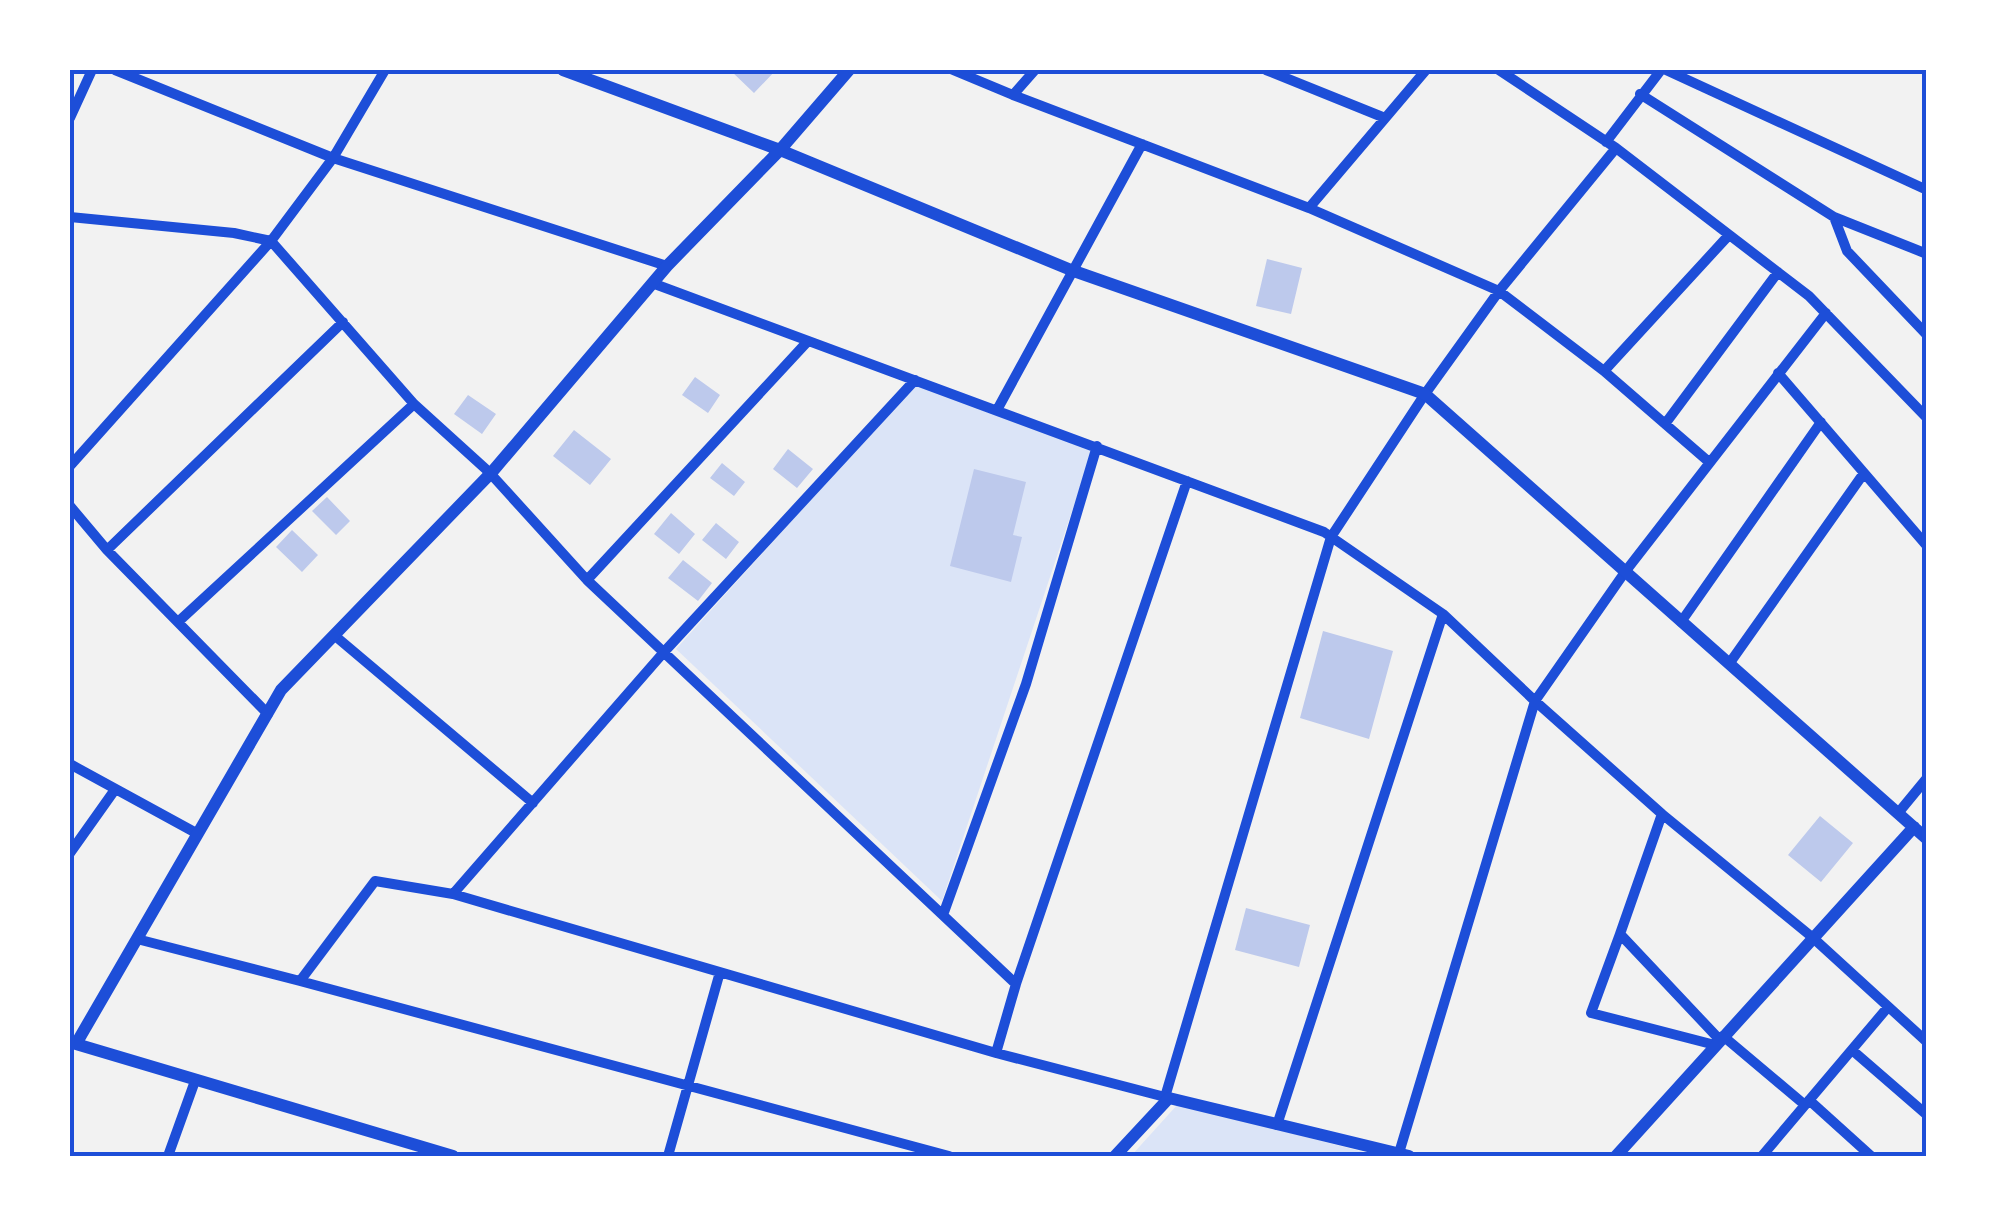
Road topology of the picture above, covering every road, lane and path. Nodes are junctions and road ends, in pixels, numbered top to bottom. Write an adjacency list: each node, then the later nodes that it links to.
1 (92, 70): 14 (street)
2 (115, 70): 19 (street)
3 (385, 70): 19 (street)
4 (563, 70): 18 (street)
5 (848, 70): 18 (street)
6 (953, 70): 13 (street)
7 (1036, 70): 13 (street)
8 (1266, 70): 15 (street)
9 (1426, 70): 15 (street)
10 (1499, 70): 17 (street)
11 (1664, 70): 12 (street); 20 (street)
12 (1640, 94): 17 (street); 23 (street)
13 (1013, 95): 16 (street)
14 (70, 118)
15 (1385, 118): 21 (street)
16 (1142, 144): 21 (street); 28 (street)
17 (1611, 145): 24 (street); 31 (street)
18 (780, 150): 27 (street); 28 (street)
19 (333, 158): 25 (street); 27 (street)
20 (1927, 190)
21 (1308, 208): 31 (street)
22 (70, 217): 25 (street)
23 (1834, 217): 26 (street); 34 (street)
24 (1730, 235): 29 (street); 37 (street)
25 (271, 241): 33 (street); 48 (street)
26 (1927, 254)
27 (666, 266): 30 (street)
28 (1071, 270): 40 (street); 42 (street)
29 (1778, 272): 32 (street); 45 (street)
30 (652, 283): 36 (street); 49 (street)
31 (1500, 290): 37 (street); 40 (street)
32 (1826, 313): 38 (street); 43 (street)
33 (343, 322): 41 (street); 55 (street)
34 (1922, 324): 35 (street)
35 (1927, 336)
36 (808, 340): 39 (street); 57 (street)
37 (1604, 371): 45 (street)
38 (1778, 373): 44 (street); 47 (street)
39 (915, 380): 42 (street); 62 (street)
40 (1426, 394): 53 (street); 56 (street)
41 (414, 404): 49 (street); 59 (street)
42 (997, 410): 46 (street)
43 (1927, 418)
44 (1820, 422): 50 (street); 60 (street)
45 (1665, 424): 47 (street)
46 (1097, 446): 51 (street); 77 (street)
47 (1708, 462): 56 (street)
48 (70, 466)
49 (489, 472): 57 (street); 61 (street)
50 (1864, 472): 54 (street); 63 (street)
51 (1187, 482): 53 (street); 83 (street)
52 (70, 506): 55 (street)
53 (1330, 537): 58 (street); 92 (street)
54 (1927, 546)
55 (107, 550): 59 (street)
56 (1625, 572): 60 (street); 64 (street)
57 (587, 580): 62 (street)
58 (1443, 614): 64 (street); 95 (street)
59 (178, 622): 65 (street)
60 (1681, 622): 63 (street)
61 (334, 634): 65 (street); 69 (street)
62 (664, 652): 69 (street); 77 (street)
63 (1729, 664): 70 (street)
64 (1535, 702): 71 (street); 96 (street)
65 (268, 714): 73 (street)
66 (70, 764): 68 (street)
67 (1927, 778): 70 (street)
68 (114, 791): 73 (street); 75 (street)
69 (533, 803): 76 (street)
70 (1899, 812): 72 (street)
71 (1662, 814): 78 (street); 79 (street)
72 (1914, 827): 74 (street); 79 (street)
73 (198, 834): 80 (street)
74 (1927, 839)
75 (70, 853)
76 (453, 894): 81 (street); 82 (street)
77 (942, 915): 83 (street)
78 (1620, 934): 85 (street); 85 (street)
79 (1812, 937): 84 (street); 85 (street)
80 (137, 939): 82 (street); 86 (street)
81 (720, 972): 89 (street); 91 (street)
82 (300, 981): 91 (street)
83 (1016, 984): 89 (street)
84 (1888, 1007): 87 (street); 88 (street)
85 (1719, 1040): 93 (street); 102 (street)
86 (73, 1042): 90 (street)
87 (1927, 1042)
88 (1852, 1050): 93 (street); 94 (street)
89 (996, 1053): 92 (street)
90 (195, 1082): 97 (street); 98 (street)
91 (689, 1086): 99 (street); 100 (street)
92 (1167, 1097): 95 (street); 101 (street)
93 (1807, 1103): 103 (street); 104 (street)
94 (1927, 1115)
95 (1277, 1125): 96 (street)
96 (1404, 1155)
97 (168, 1156)
98 (453, 1156)
99 (668, 1156)
100 (949, 1156)
101 (1114, 1156)
102 (1616, 1156)
103 (1762, 1156)
104 (1871, 1156)

